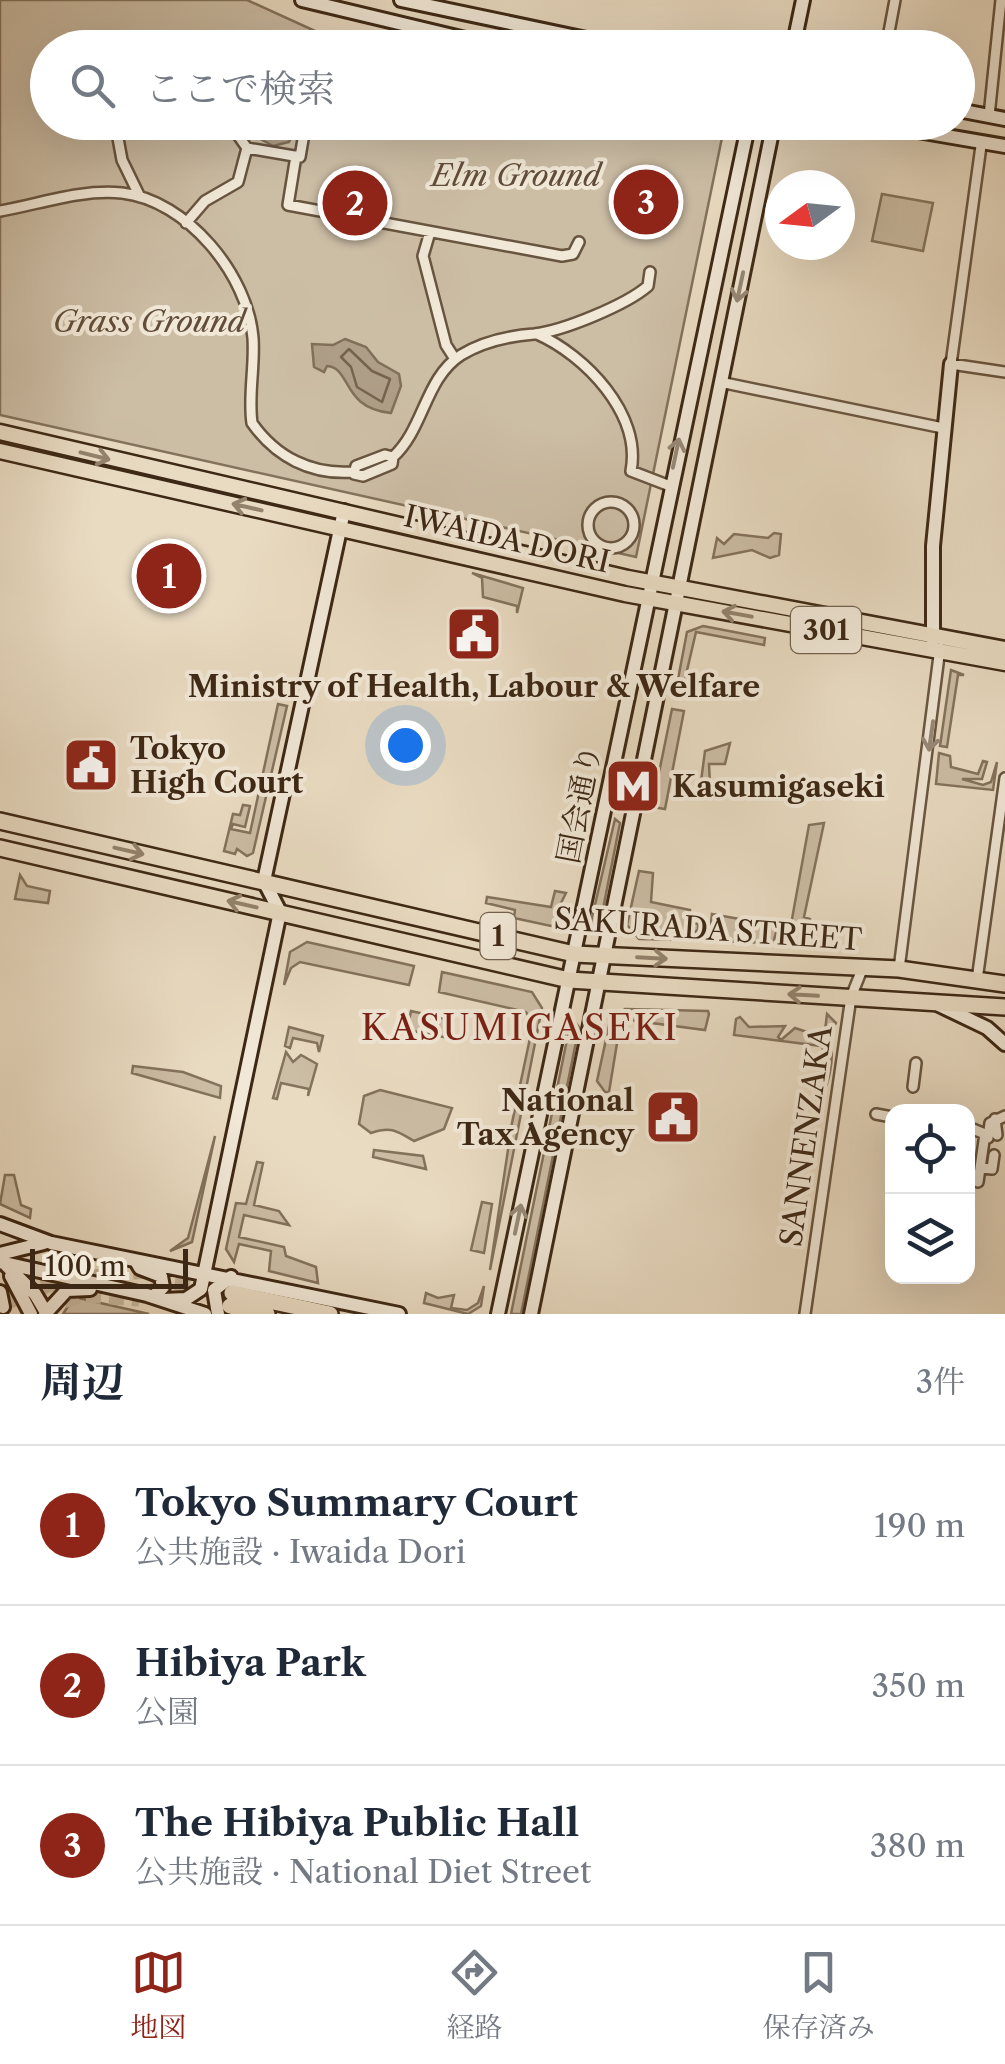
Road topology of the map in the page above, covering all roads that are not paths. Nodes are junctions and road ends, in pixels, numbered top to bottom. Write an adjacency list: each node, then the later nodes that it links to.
1 (304, 0): 6 (main road)
2 (402, 0): 7 (main road)
3 (803, 0): 8 (main road)
4 (895, 0): 9 (street)
5 (1002, 0): 11 (street)
6 (428, 30)
7 (544, 30)
8 (797, 30)
9 (889, 30)
10 (975, 113): 11 (main road)
11 (989, 116): 12 (main road)
12 (1005, 118)
13 (118, 140): 23 (street)
14 (242, 140): 21 (street)
15 (303, 140): 22 (street)
16 (745, 140): 37 (main road, 国会通り, one-way to 16)
17 (770, 140): 33 (main road, one-way to 33)
18 (952, 140): 19 (main road)
19 (981, 146): 20 (main road); 31 (street)
20 (1005, 146)
21 (247, 148): 22 (street); 25 (street)
22 (296, 156): 26 (street)
23 (140, 197): 24 (street); 25 (street)
24 (0, 210)
25 (186, 224): 30 (street)
26 (430, 232): 27 (street); 30 (street)
27 (579, 242)
28 (650, 272): 29 (street)
29 (537, 334): 30 (street); 37 (street)
30 (455, 359)
31 (951, 364): 32 (street); 34 (main road)
32 (1005, 372)
33 (720, 382): 34 (street); 42 (main road)
34 (943, 428): 43 (main road)
35 (0, 432): 38 (main road, IWAIDA DORI / 301, one-way to 38)
36 (0, 451): 39 (main road, IWAIDA DORI / 301, one-way to 36)
37 (670, 486): 41 (main road, 国会通り)
38 (344, 511): 39 (main road); 41 (main road, IWAIDA DORI / 301)
39 (342, 529): 41 (main road, IWAIDA DORI / 301); 54 (main road)
40 (606, 547): 40 (street)
41 (648, 590): 42 (main road, IWAIDA DORI / 301); 61 (main road, 国会通り)
42 (675, 595): 43 (main road, 301); 62 (main road)
43 (936, 643): 44 (main road, 301); 45 (main road, 301); 64 (street, one-way to 64)
44 (1005, 649)
45 (1005, 662)
46 (1005, 778): 66 (street)
47 (0, 821): 48 (highway, SAKURADA STREET / 1)
48 (22, 826): 49 (highway, SAKURADA STREET / 1); 51 (highway)
49 (71, 837): 52 (highway); 53 (highway, SAKURADA STREET / 1, one-way to 53)
50 (0, 848): 51 (highway, SAKURADA STREET / 1)
51 (17, 852): 52 (highway, SAKURADA STREET / 1)
52 (65, 863): 55 (highway, SAKURADA STREET / 1)
53 (191, 864): 54 (highway, SAKURADA STREET / 1); 55 (highway)
54 (264, 881): 56 (highway, SAKURADA STREET / 1); 57 (main road)
55 (186, 891): 57 (highway, SAKURADA STREET / 1, one-way to 55)
56 (354, 902): 58 (highway, SAKURADA STREET / 1); 59 (highway)
57 (280, 912): 59 (highway, SAKURADA STREET / 1); 85 (main road)
58 (438, 922): 60 (highway); 61 (highway, SAKURADA STREET / 1)
59 (350, 929): 60 (highway, SAKURADA STREET / 1)
60 (432, 948): 65 (highway, SAKURADA STREET / 1)
61 (574, 954): 62 (highway, SAKURADA STREET / 1); 65 (main road, 国会通り)
62 (601, 956): 63 (highway, SAKURADA STREET / 1, one-way to 63); 67 (main road)
63 (863, 966): 64 (highway, SAKURADA STREET / 1); 69 (street, SANNENZAKA)
64 (900, 969): 66 (highway, SAKURADA STREET / 1)
65 (568, 980): 67 (highway, SAKURADA STREET / 1); 95 (main road, 国会通り, one-way to 65)
66 (978, 980): 68 (highway, SAKURADA STREET / 1)
67 (598, 983): 69 (highway, SAKURADA STREET / 1, one-way to 67); 96 (main road)
68 (1005, 984)
69 (851, 997): 70 (highway, SAKURADA STREET / 1); 97 (street, SANNENZAKA)
70 (926, 1000): 71 (highway, SAKURADA STREET / 1); 72 (main road)
71 (1005, 1006)
72 (1005, 1044)
73 (916, 1062): 74 (street)
74 (913, 1088)
75 (876, 1114): 76 (street)
76 (885, 1115)
77 (996, 1125): 79 (street)
78 (975, 1130): 79 (street)
79 (984, 1160): 80 (street)
80 (978, 1182)
81 (0, 1224): 82 (main road)
82 (52, 1243): 83 (main road); 84 (main road)
83 (134, 1259): 85 (main road); 87 (main road)
84 (4, 1266): 87 (main road); 90 (main road); 91 (main road)
85 (204, 1272): 87 (main road); 88 (main road); 88 (main road)
86 (0, 1292): 89 (main road)
87 (154, 1298): 88 (main road); 90 (main road)
88 (222, 1303): 92 (highway); 93 (highway); 94 (main road)
89 (3, 1308)
90 (46, 1313)
91 (31, 1314)
92 (267, 1314)
93 (330, 1314)
94 (400, 1314)
95 (498, 1314)
96 (532, 1314)
97 (805, 1314)

